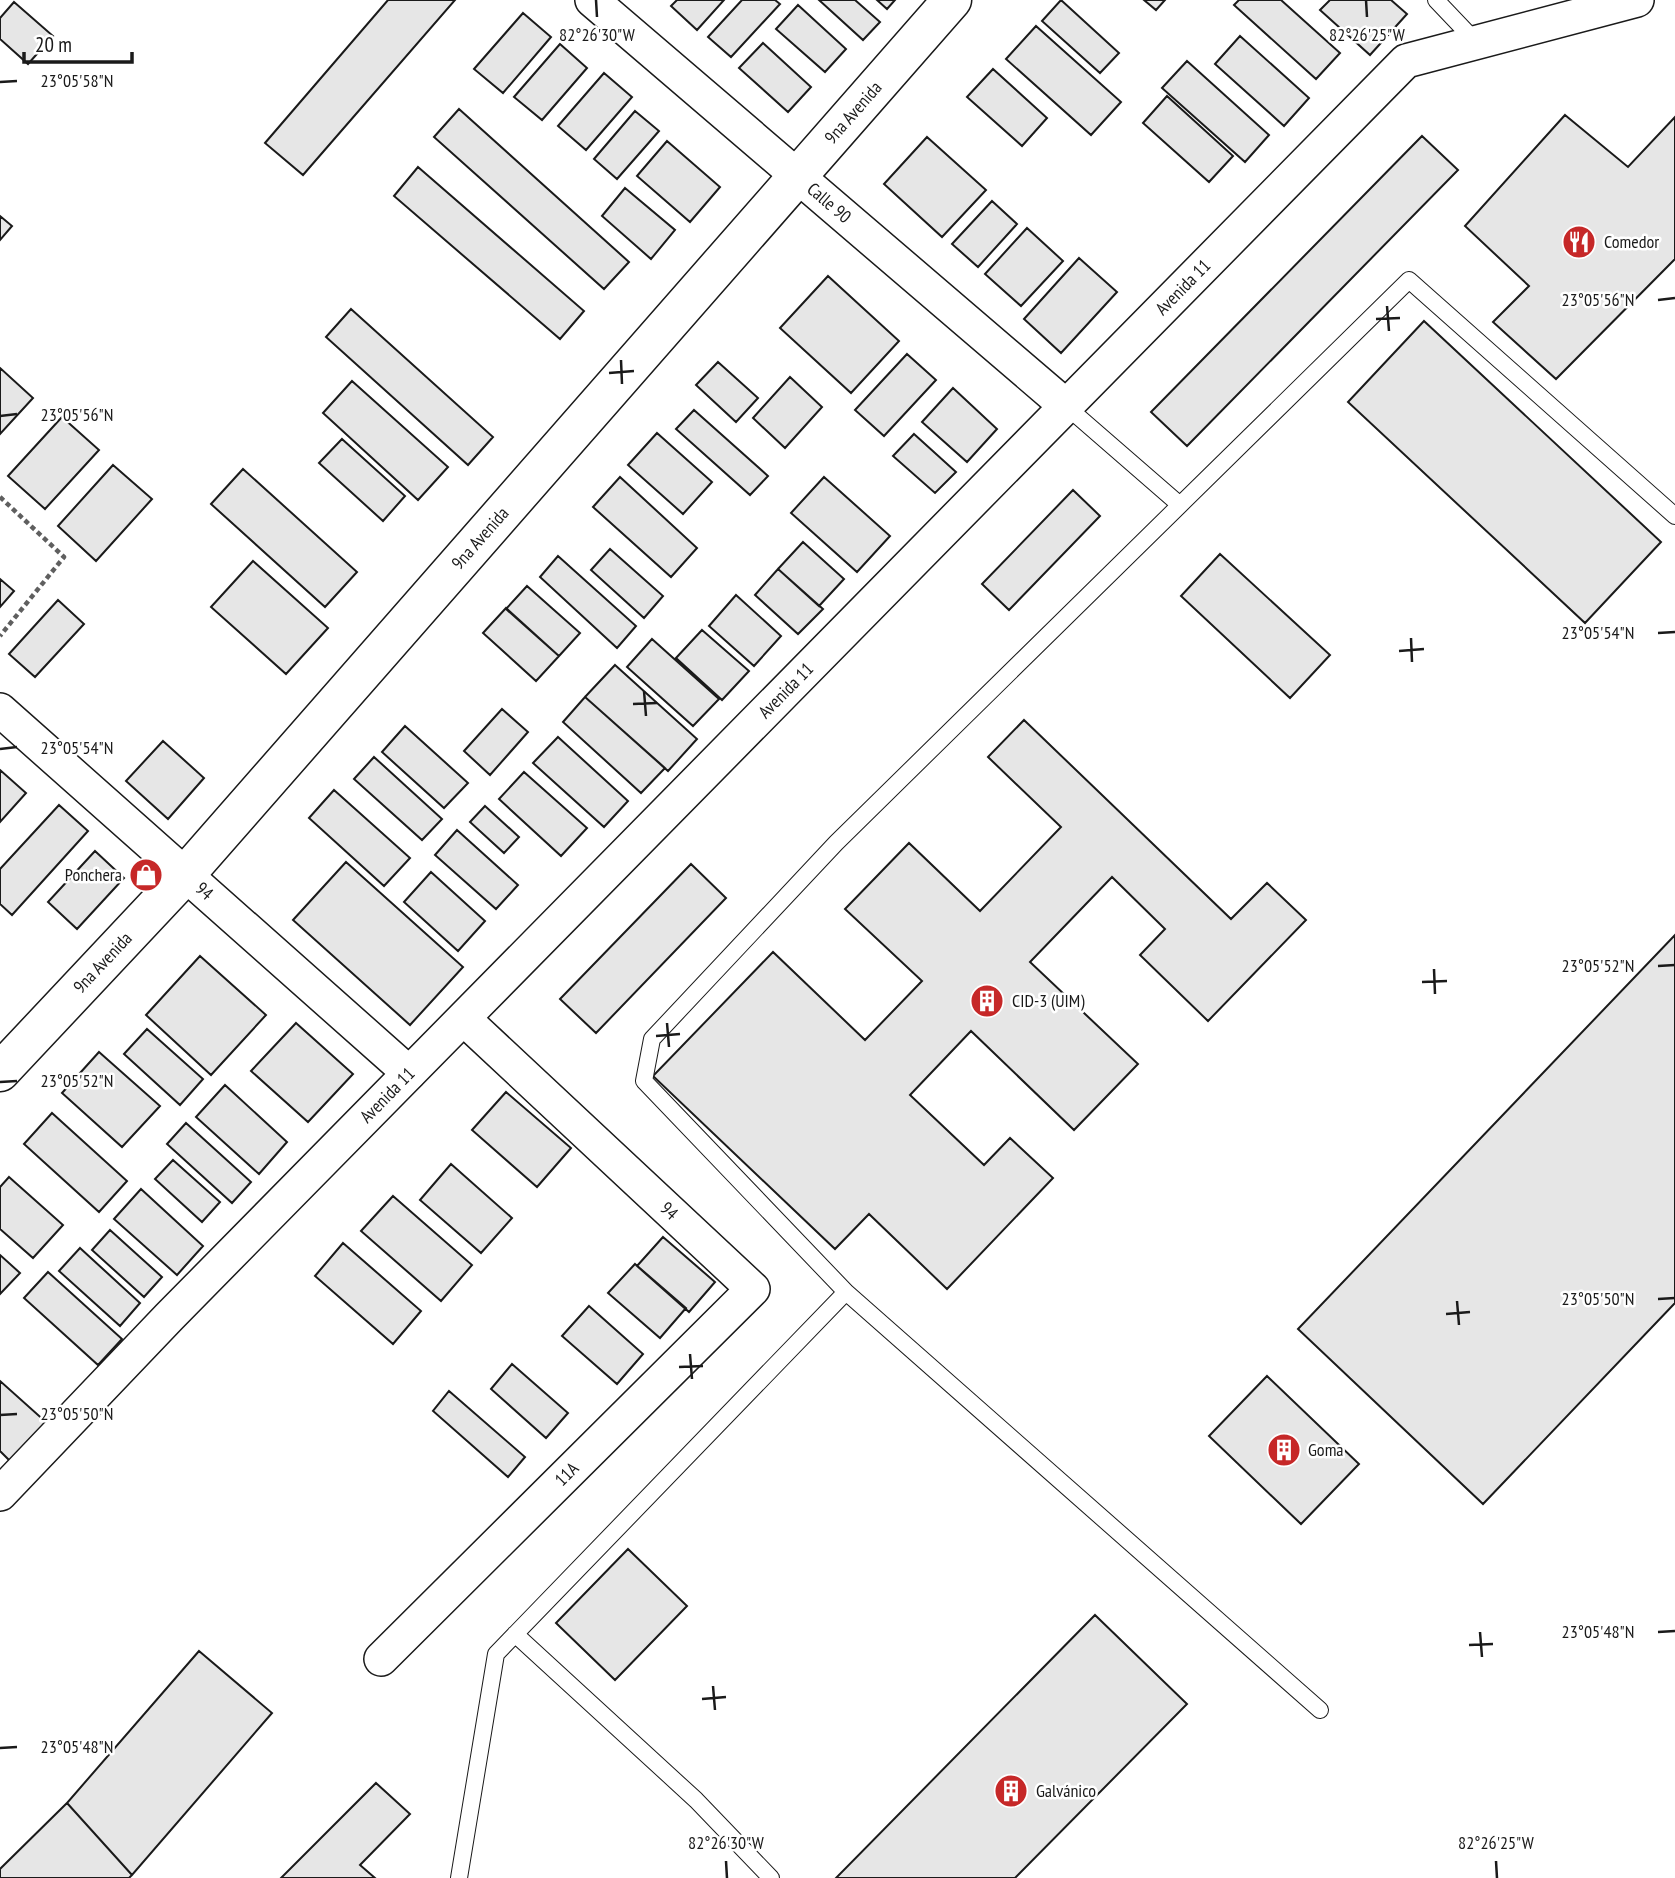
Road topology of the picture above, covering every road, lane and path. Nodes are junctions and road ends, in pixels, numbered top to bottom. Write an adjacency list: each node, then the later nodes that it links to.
1 (592, 0): 6 (street, Calle 90)
2 (951, 0): 6 (main road, 9na Avenida)
3 (1436, 0): 5 (lane)
4 (1637, 0): 5 (street, Avenida 11)
5 (1476, 42): 7 (street, Avenida 11)
6 (796, 176): 7 (street, Calle 90); 13 (main road, 9na Avenida)
7 (1066, 406): 9 (lane); 14 (street, Avenida 11)
8 (0, 497): 11 (path)
9 (1180, 505): 10 (lane); 18 (lane)
10 (1675, 516)
11 (0, 636)
12 (0, 710): 13 (street, 94)
13 (186, 874): 15 (main road, 9na Avenida); 16 (street, 94)
14 (464, 1019): 16 (street, Avenida 11); 17 (street, 94)
15 (0, 1072)
16 (409, 1073): 19 (street, Avenida 11)
17 (753, 1289): 21 (street, 11A)
18 (846, 1292): 20 (lane); 22 (lane)
19 (0, 1494)
20 (516, 1634): 23 (lane); 24 (lane)
21 (381, 1659)
22 (1320, 1710)
23 (459, 1878)
24 (771, 1878)

